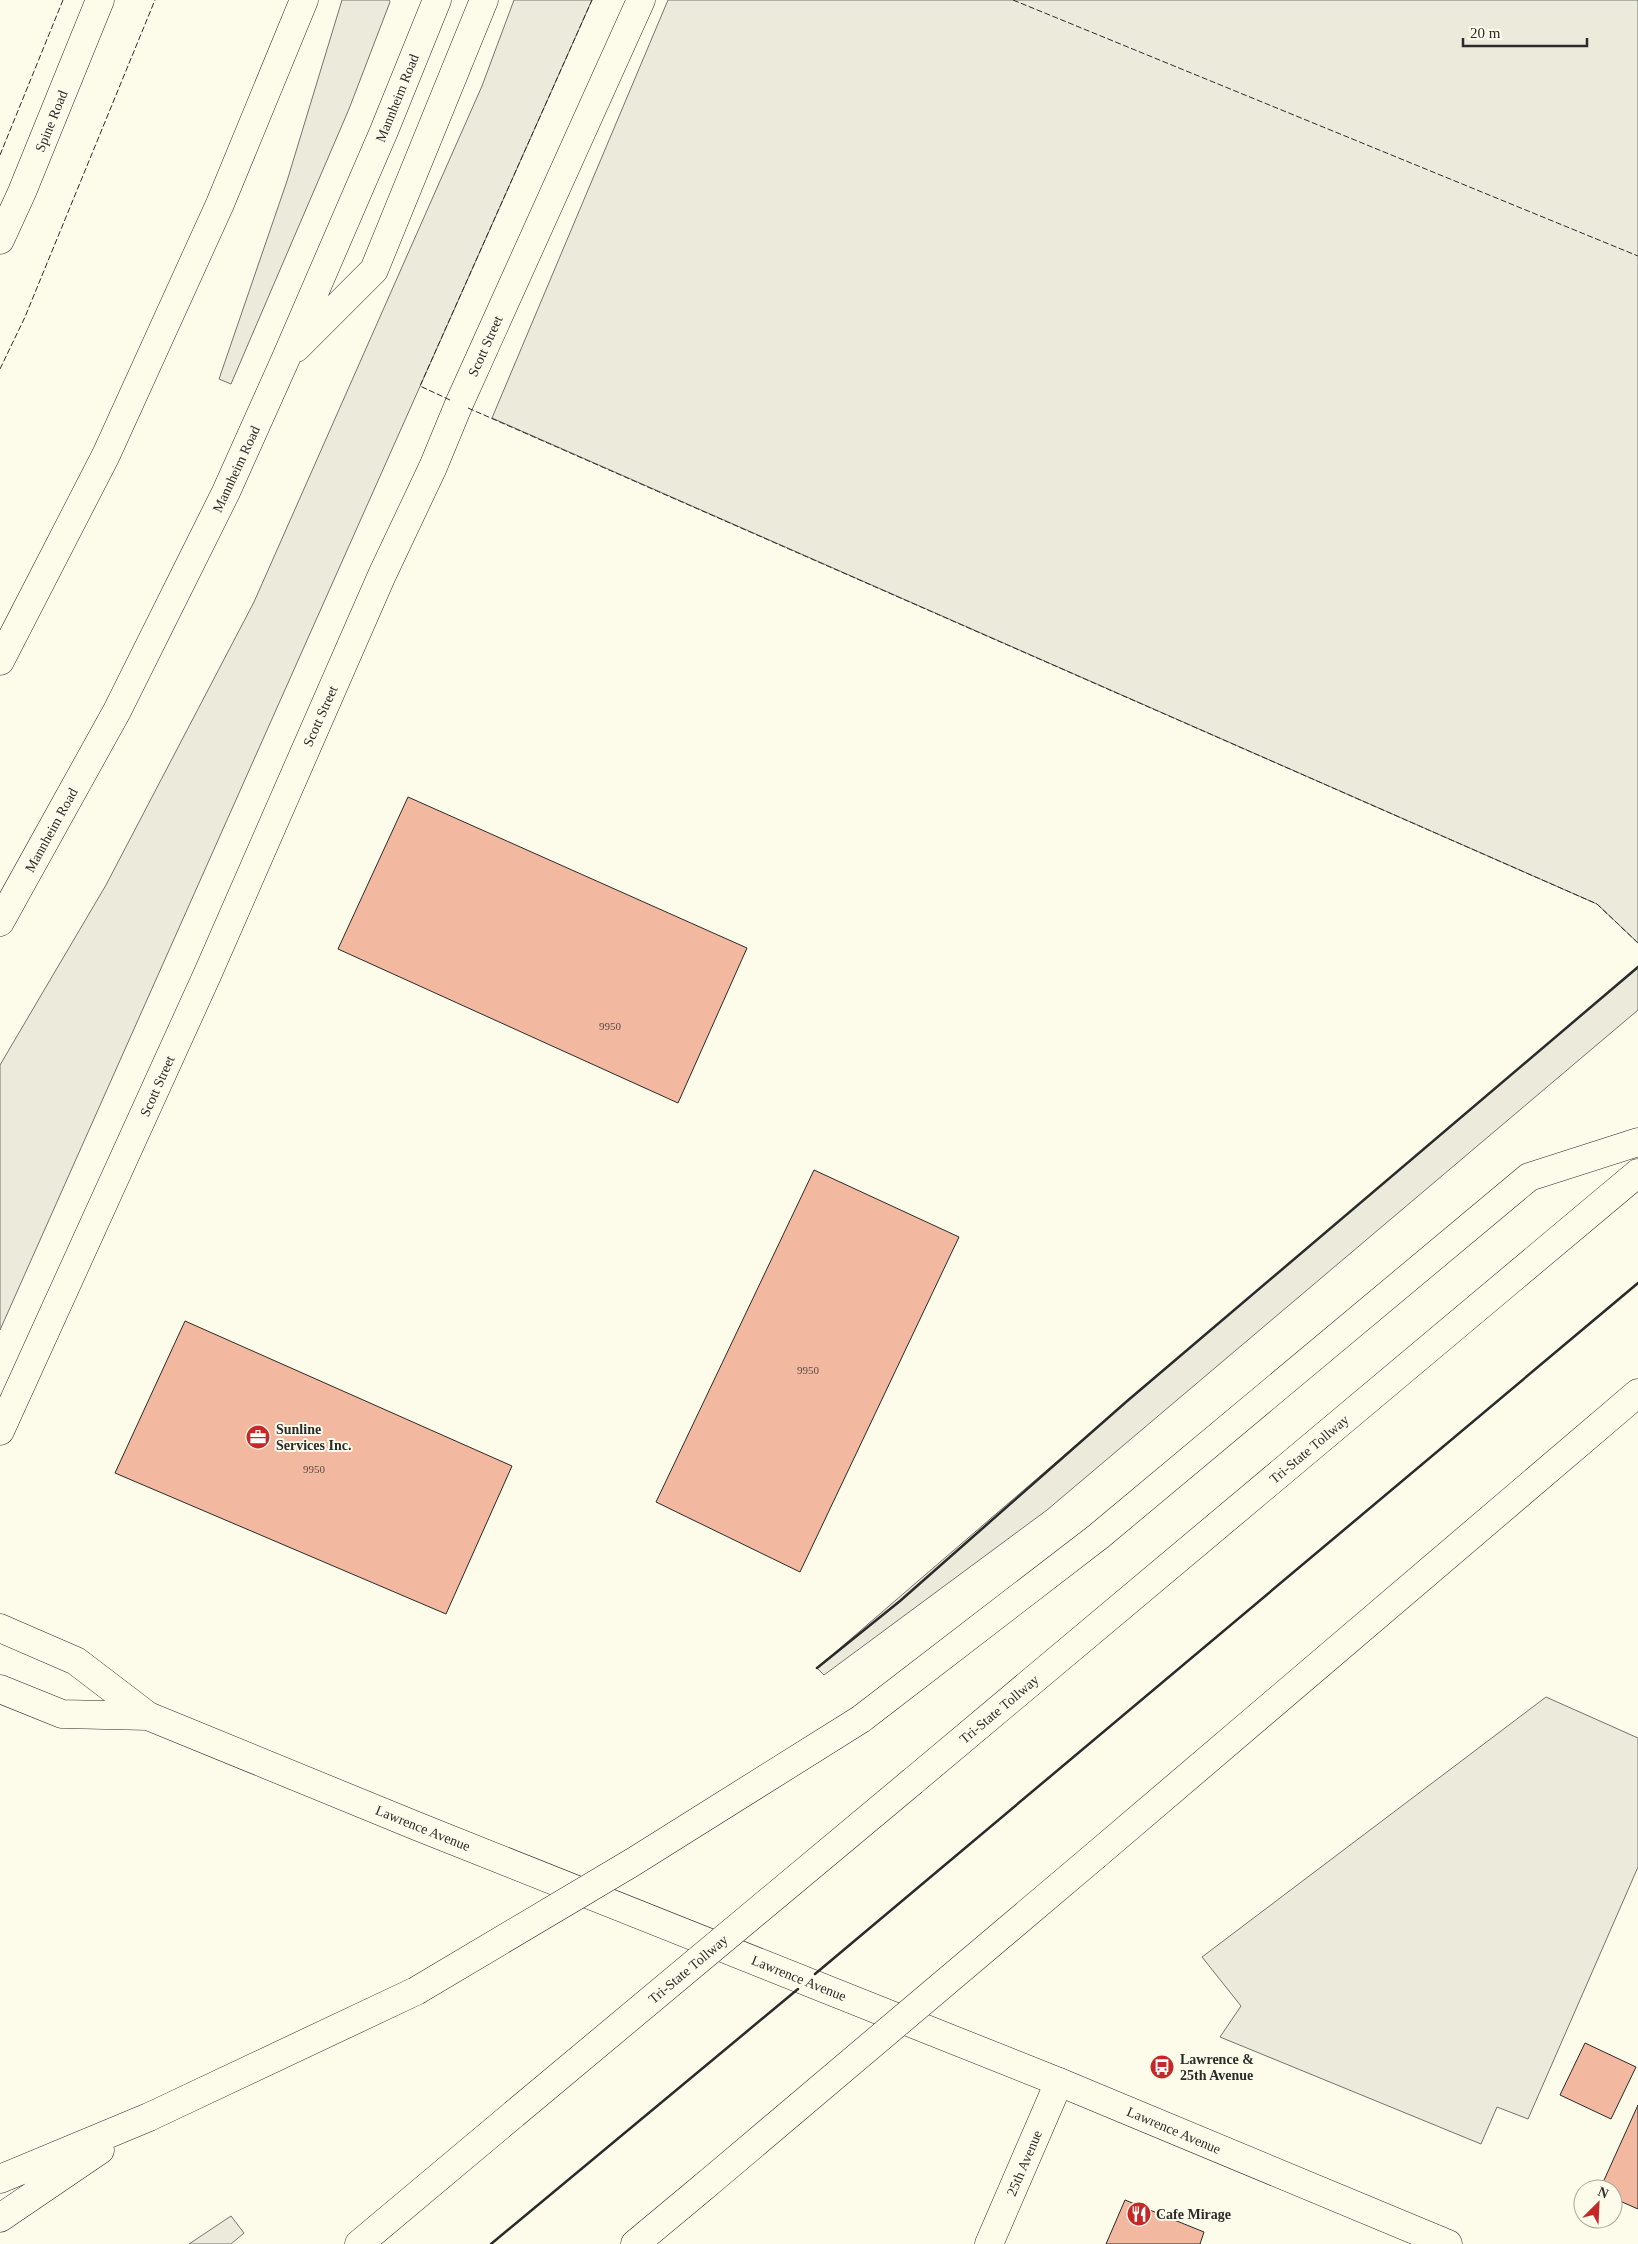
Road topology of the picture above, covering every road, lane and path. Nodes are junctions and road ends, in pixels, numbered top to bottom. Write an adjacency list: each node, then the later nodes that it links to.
1 (100, 0): 6 (main road, Spine Road)
2 (304, 0): 8 (main road)
3 (484, 0): 7 (main road)
4 (641, 0): 13 (main road, Scott Street)
5 (432, 2): 7 (main road, Mannheim Road)
6 (0, 240)
7 (286, 358): 9 (main road, Mannheim Road)
8 (0, 661)
9 (0, 922)
10 (1638, 1142): 18 (main road, bridge)
11 (1638, 1173): 21 (main road, Tri-State Tollway, bridge)
12 (1638, 1393): 22 (main road, bridge)
13 (0, 1431)
14 (0, 1628): 16 (main road, Lawrence Avenue)
15 (0, 1689): 16 (main road, Lawrence Avenue)
16 (148, 1716): 17 (main road, Lawrence Avenue)
17 (1059, 2082): 23 (main road, 25th Avenue); 24 (main road, Lawrence Avenue)
18 (149, 2117): 19 (main road); 20 (main road)
19 (0, 2179)
20 (0, 2218)
21 (359, 2244)
22 (635, 2244)
23 (989, 2244)
24 (1448, 2244)

